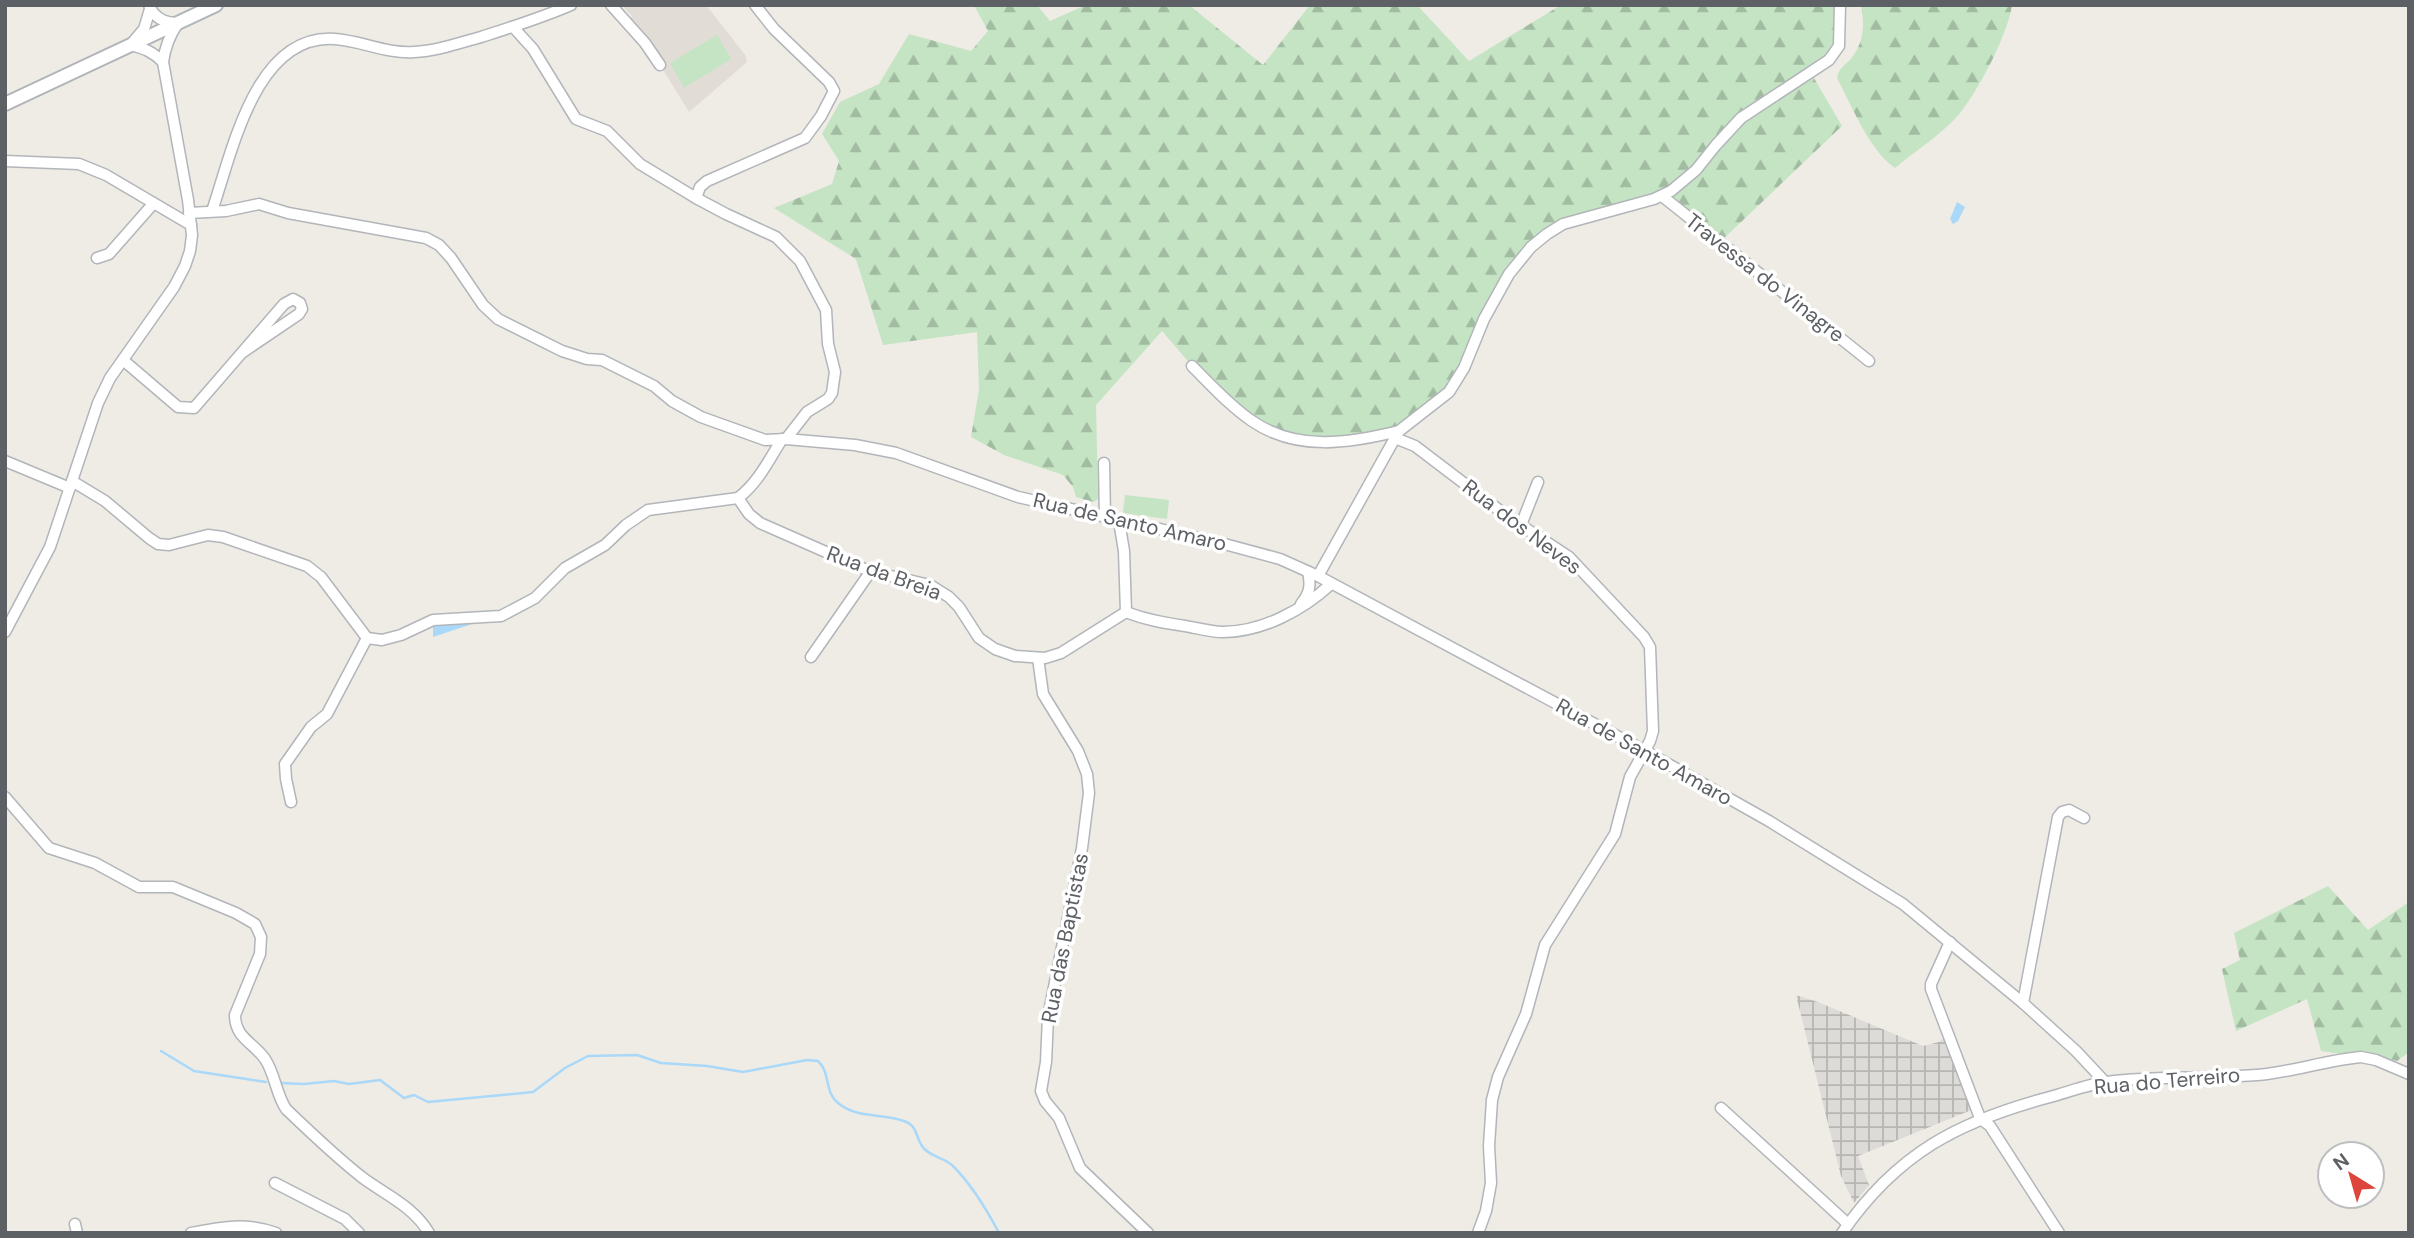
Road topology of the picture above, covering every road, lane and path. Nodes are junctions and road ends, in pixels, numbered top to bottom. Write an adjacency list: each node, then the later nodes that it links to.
1 (216, 5): 7 (main road)
2 (571, 5): 8 (street)
3 (611, 5): 11 (street)
4 (755, 5): 15 (street)
5 (1840, 5): 14 (street)
6 (149, 7): 7 (street); 9 (street)
7 (179, 23): 9 (main road); 10 (street)
8 (514, 27): 15 (street); 17 (street)
9 (130, 45): 10 (street); 12 (main road)
10 (163, 62): 18 (street)
11 (660, 65)
12 (5, 104)
13 (5, 161): 16 (street)
14 (1662, 196): 23 (street, Travessa do Vinagre); 25 (street)
15 (696, 198): 26 (street)
16 (153, 204): 19 (street); 20 (street)
17 (212, 211): 18 (street, Rua de Santo Amaro); 26 (street, Rua de Santo Amaro)
18 (189, 213): 19 (street)
19 (191, 225): 22 (street)
20 (97, 258)
21 (243, 352): 21 (street); 22 (street)
22 (123, 360): 30 (street)
23 (1869, 361)
24 (1192, 366): 25 (street)
25 (1397, 435): 34 (street, Rua dos Neves); 36 (street)
26 (784, 439): 31 (street); 32 (street, Rua de Santo Amaro)
27 (5, 461): 30 (street)
28 (1104, 463): 32 (street)
29 (1538, 482): 34 (street)
30 (71, 485): 40 (street); 41 (street)
31 (738, 498): 35 (street, Rua da Breia); 41 (street)
32 (1105, 518): 33 (street, Rua de Santo Amaro)
33 (1119, 521): 36 (street, Rua de Santo Amaro); 39 (street)
34 (1521, 526): 44 (street, Rua dos Neves)
35 (871, 571): 42 (street); 43 (street, Rua da Breia)
36 (1313, 574): 37 (street, Rua de Santo Amaro); 38 (street)
37 (1332, 584): 38 (street); 44 (street, Rua de Santo Amaro)
38 (1294, 610): 39 (street)
39 (1126, 612): 43 (street, Rua da Breia)
40 (5, 632)
41 (367, 638): 46 (street)
42 (811, 657)
43 (1038, 658): 60 (street, Rua das Baptistas)
44 (1645, 751): 48 (street, Rua de Santo Amaro); 61 (street, Rua dos Neves)
45 (5, 797): 59 (street)
46 (291, 802)
47 (2084, 818): 49 (street)
48 (1950, 943): 49 (street, Rua de Santo Amaro); 53 (street)
49 (2023, 1003): 51 (street, Rua de Santo Amaro)
50 (2409, 1074): 51 (street, Rua do Terreiro)
51 (2105, 1082): 53 (street, Rua do Terreiro)
52 (1721, 1108): 55 (street)
53 (1980, 1118): 55 (street, Rua do Terreiro); 62 (street)
54 (275, 1183): 58 (street)
55 (1845, 1228)
56 (191, 1233): 57 (street)
57 (276, 1233)
58 (359, 1233)
59 (429, 1233)
60 (1149, 1233)
61 (1478, 1233)
62 (2059, 1233)

